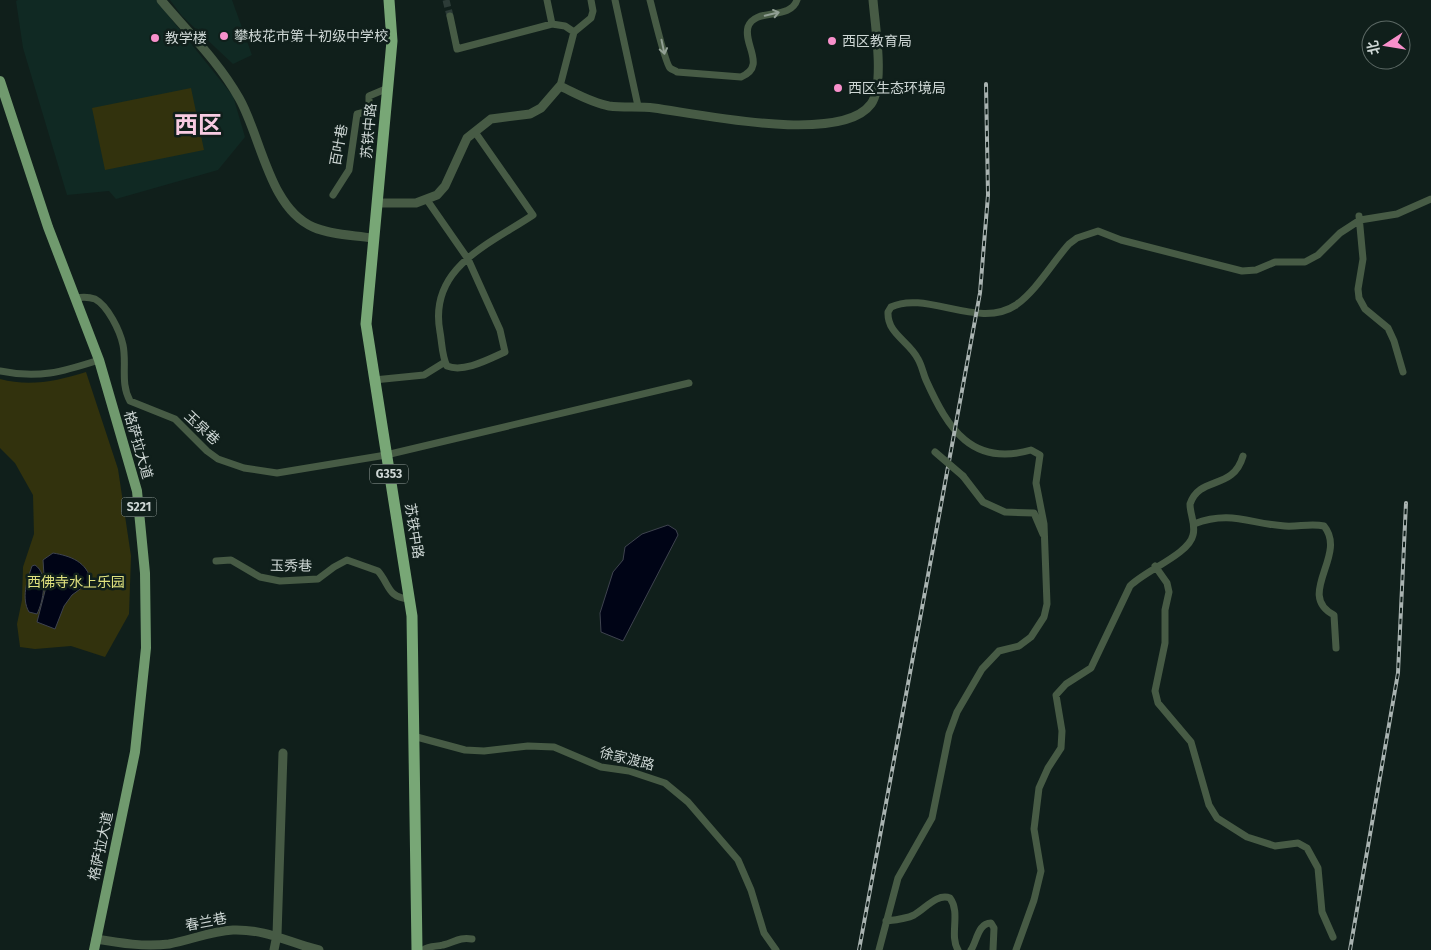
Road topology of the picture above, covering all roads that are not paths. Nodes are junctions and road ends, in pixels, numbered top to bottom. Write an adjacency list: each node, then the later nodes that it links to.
1 (161, 0): 23 (street)
2 (389, 0): 14 (highway, 苏铁中路 / G353)
3 (547, 0): 10 (street)
4 (591, 0): 11 (street)
5 (615, 0): 15 (street)
6 (650, 0): 7 (street, one-way to 7)
7 (797, 0)
8 (874, 0): 15 (street)
9 (450, 16): 10 (street)
10 (552, 24): 11 (street)
11 (574, 32): 13 (street)
12 (0, 81): 16 (main road, 格萨拉大道 / S221)
13 (560, 86): 15 (street); 17 (street)
14 (388, 88): 18 (street, 百叶巷); 21 (highway, 苏铁中路 / G353)
15 (638, 106)
16 (5, 111): 25 (main road, 格萨拉大道 / S221)
17 (475, 132): 20 (street); 24 (street)
18 (333, 195)
19 (1431, 199): 22 (street)
20 (427, 200): 21 (street); 24 (street)
21 (377, 203): 23 (highway, 苏铁中路 / G353)
22 (1359, 218): 29 (street); 36 (street)
23 (372, 238): 30 (highway, 苏铁中路 / G353)
24 (468, 259): 27 (street); 27 (street)
25 (76, 298): 26 (main road, 格萨拉大道 / S221); 33 (street, 玉泉巷)
26 (98, 360): 28 (street); 47 (main road, 格萨拉大道 / S221)
27 (445, 362): 30 (street)
28 (0, 371)
29 (1403, 372)
30 (374, 380): 33 (highway, 苏铁中路 / G353)
31 (689, 383): 33 (street)
32 (932, 452): 36 (street, bridge)
33 (386, 455): 39 (highway, 苏铁中路 / G353)
34 (1243, 456): 35 (street)
35 (1194, 524): 38 (street); 40 (street)
36 (1045, 541): 43 (street)
37 (216, 561): 39 (street, 玉秀巷)
38 (1155, 566): 45 (street); 58 (street)
39 (409, 598): 41 (highway, 苏铁中路 / G353)
40 (1336, 648)
41 (413, 736): 52 (highway, 苏铁中路 / G353); 54 (street, 徐家渡路)
42 (283, 753): 44 (street)
43 (886, 922): 49 (street); 55 (street)
44 (277, 935): 48 (street, 春兰巷); 50 (street); 51 (street, 春兰巷)
45 (1333, 938)
46 (472, 939): 53 (street)
47 (95, 945): 48 (street, 春兰巷)
48 (171, 947)
49 (956, 947)
50 (274, 950)
51 (319, 950)
52 (417, 950)
53 (423, 950)
54 (776, 950)
55 (879, 950)
56 (971, 950): 57 (street)
57 (993, 950)
58 (1016, 950)

